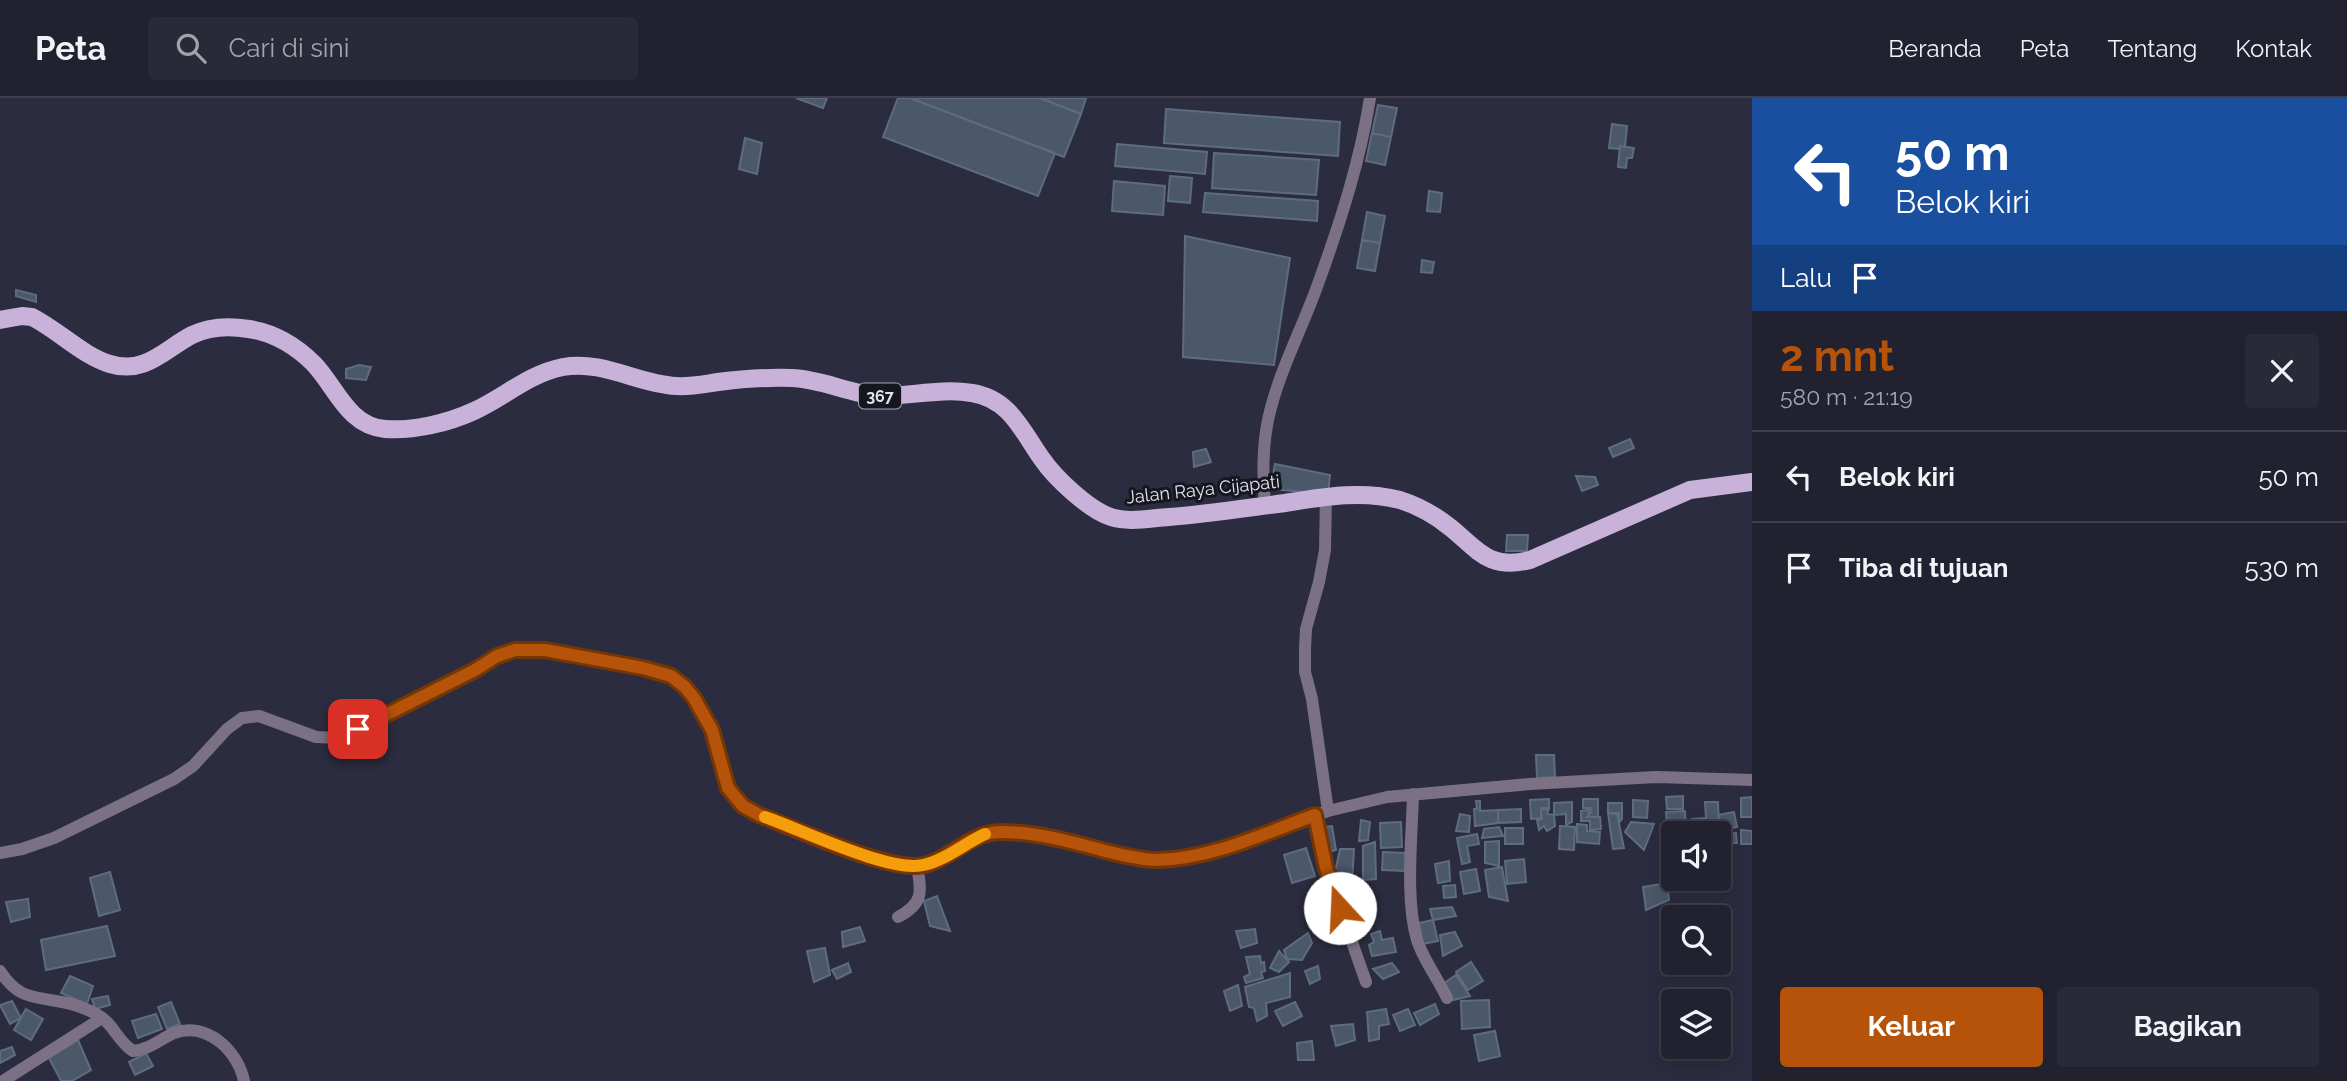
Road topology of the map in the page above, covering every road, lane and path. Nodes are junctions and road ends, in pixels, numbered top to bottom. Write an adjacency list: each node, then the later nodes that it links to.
1 (1370, 98): 5 (street)
2 (0, 320): 5 (main road, Jalan Raya Cijapati / 367)
3 (1752, 482): 4 (main road, Jalan Raya Cijapati / 367)
4 (1326, 496): 5 (main road, Jalan Raya Cijapati / 367); 8 (street)
5 (1265, 506)
6 (1752, 780): 7 (street)
7 (1413, 794): 8 (street); 15 (street)
8 (1328, 811): 9 (street)
9 (1315, 815): 11 (street); 14 (street)
10 (0, 853): 11 (street)
11 (917, 866): 12 (street)
12 (898, 918)
13 (0, 971): 16 (street)
14 (1366, 982)
15 (1447, 998)
16 (102, 1018): 17 (street); 18 (street)
17 (3, 1081)
18 (244, 1081)

